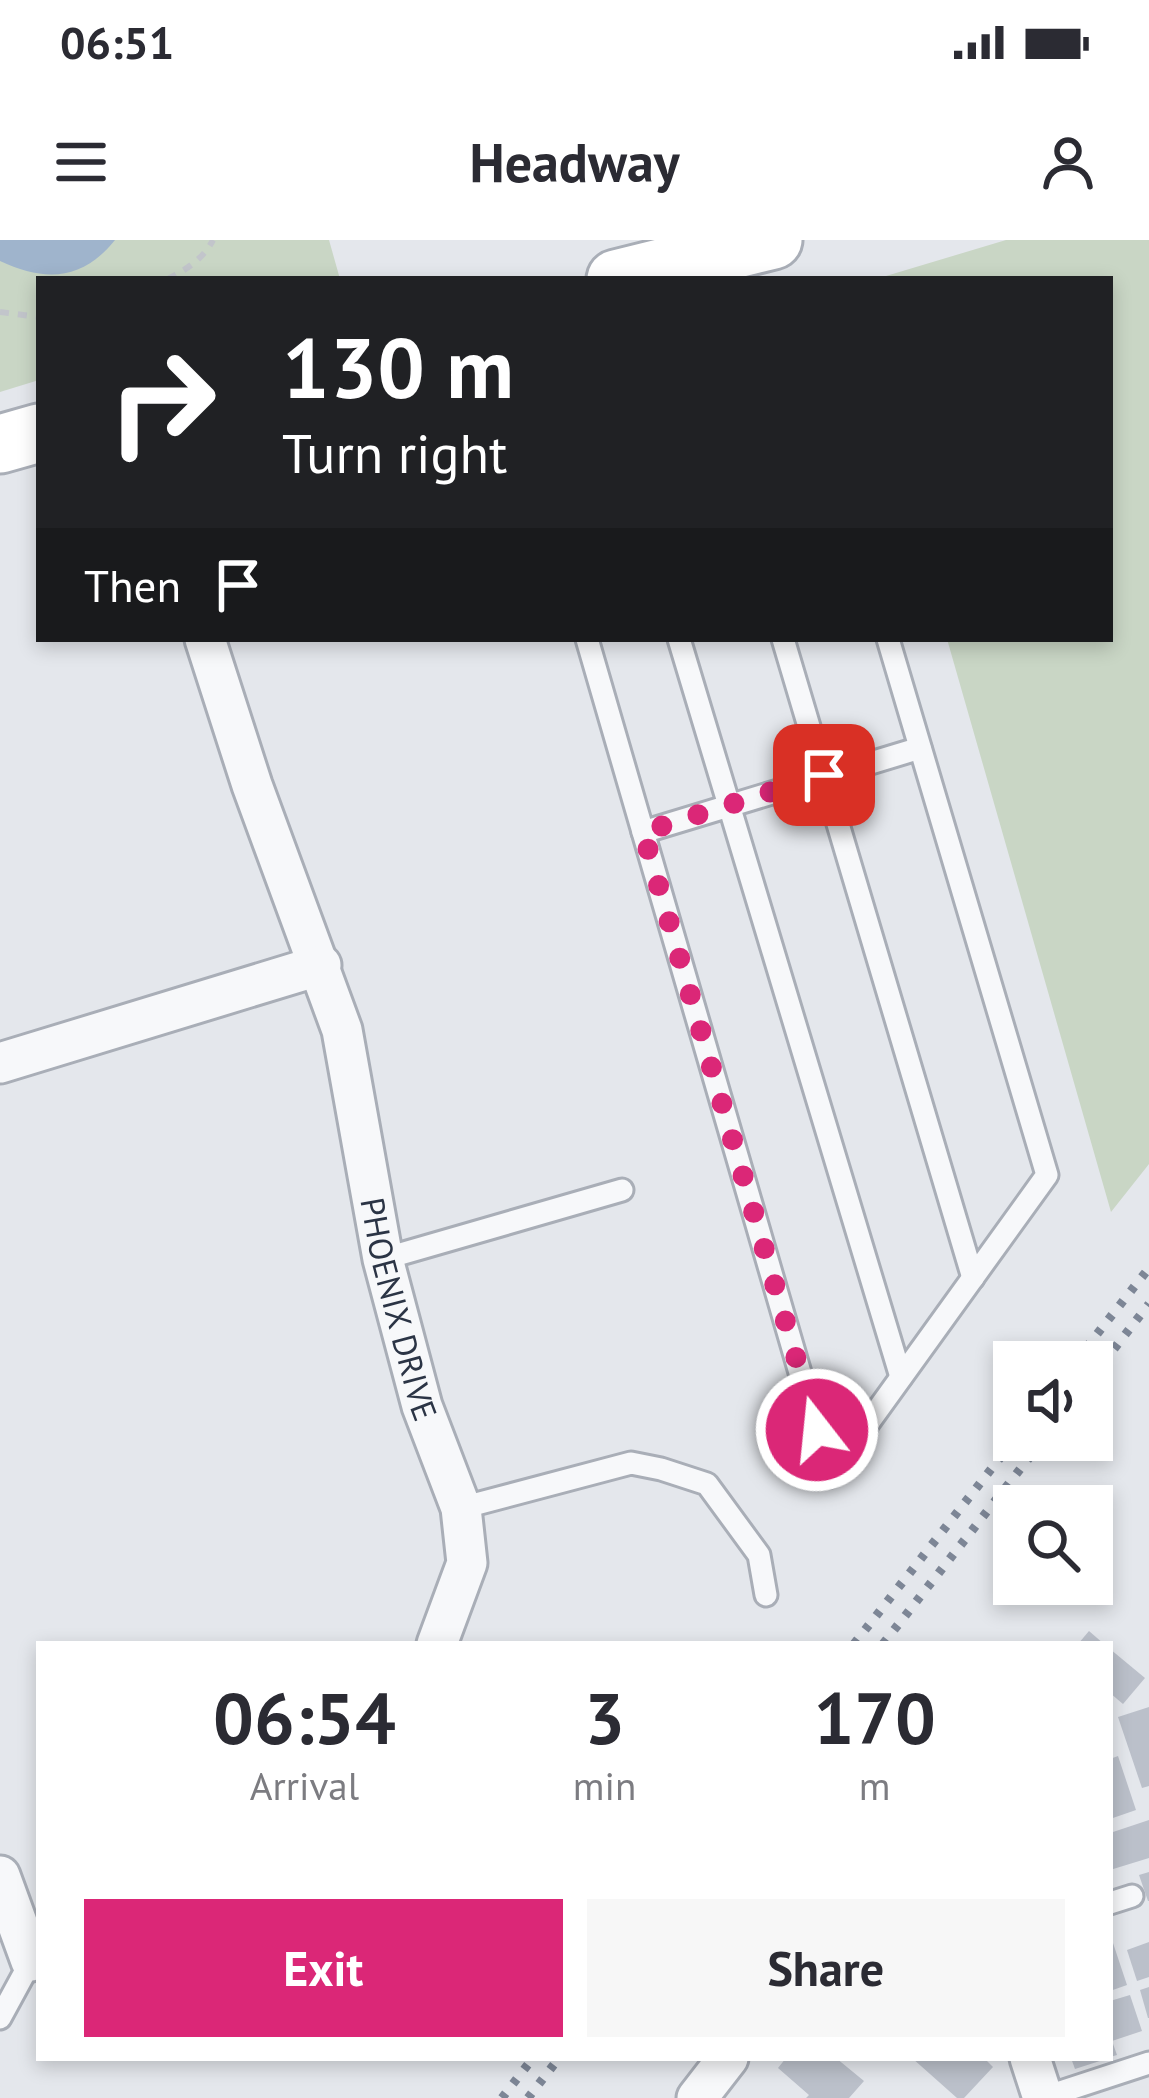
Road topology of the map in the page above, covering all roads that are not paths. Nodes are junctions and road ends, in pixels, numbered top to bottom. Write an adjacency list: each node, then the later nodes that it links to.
1 (773, 240): 2 (main road)
2 (628, 276)
3 (36, 434): 4 (main road)
4 (0, 444)
5 (206, 642): 14 (street, PHOENIX DRIVE)
6 (588, 642): 13 (lane)
7 (680, 642): 12 (lane)
8 (784, 642): 11 (lane)
9 (889, 642): 10 (lane)
10 (920, 748): 11 (lane); 18 (lane)
11 (824, 775): 12 (lane); 18 (lane)
12 (729, 804): 13 (lane); 19 (lane)
13 (643, 832): 19 (lane)
14 (321, 965): 15 (street); 17 (street, PHOENIX DRIVE)
15 (0, 1063)
16 (622, 1190): 17 (lane)
17 (383, 1258): 20 (street, PHOENIX DRIVE)
18 (973, 1277): 19 (lane)
19 (901, 1377)
20 (461, 1508): 21 (lane); 22 (street, PHOENIX DRIVE)
21 (766, 1595)
22 (442, 1641)
23 (0, 1876): 24 (street)
24 (35, 1960): 25 (lane)
25 (0, 2018)
26 (726, 2061): 29 (street)
27 (1031, 2061): 30 (street)
28 (1149, 2063): 30 (lane)
29 (697, 2098)
30 (1042, 2098)

